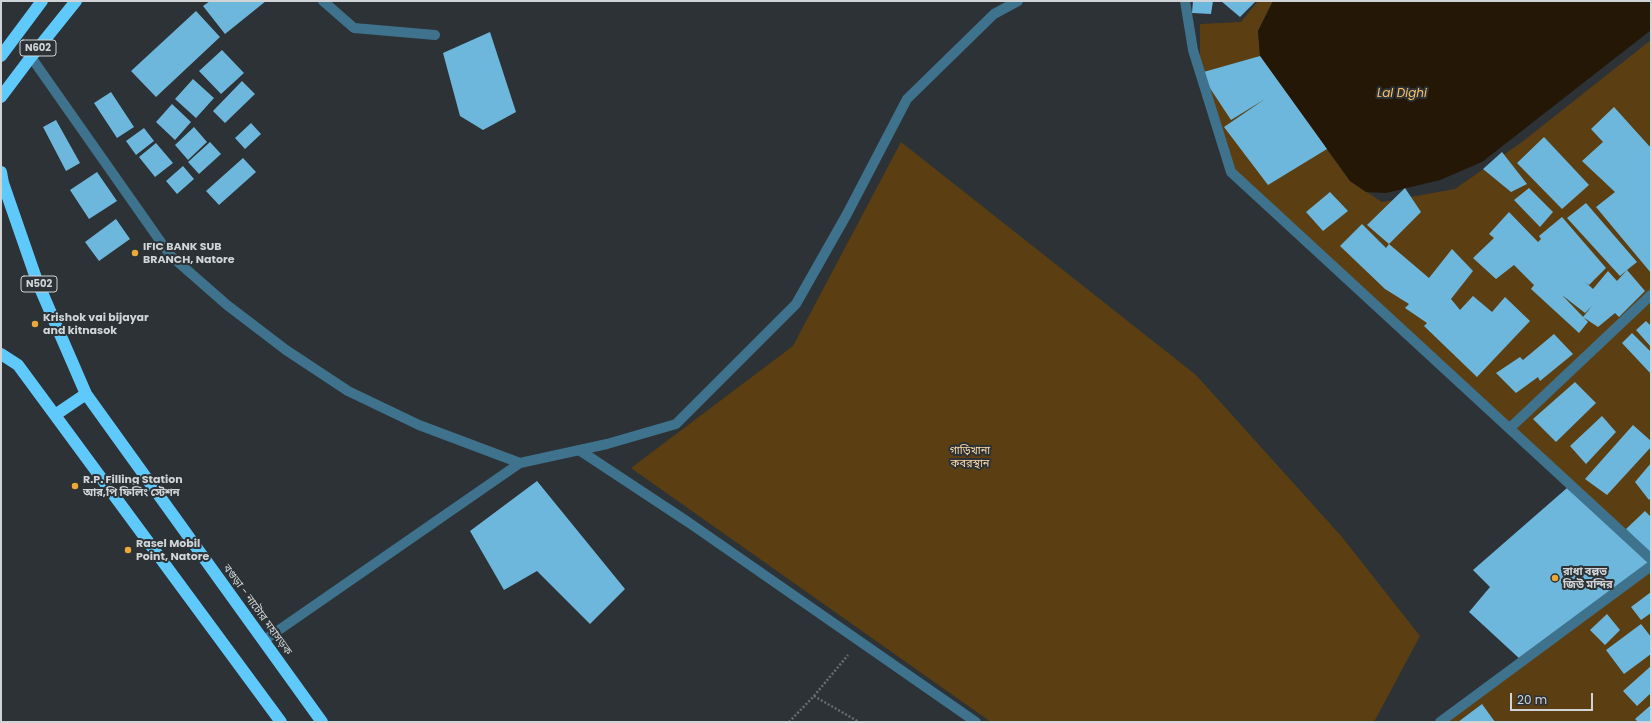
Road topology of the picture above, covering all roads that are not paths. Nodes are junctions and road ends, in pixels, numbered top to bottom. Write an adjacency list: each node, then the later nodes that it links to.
1 (42, 1): 7 (highway, N602)
2 (76, 1): 8 (highway, N602)
3 (323, 1): 6 (street)
4 (1018, 1): 16 (street)
5 (1185, 1): 15 (street)
6 (435, 35)
7 (1, 56)
8 (30, 57): 9 (highway, N602); 17 (street)
9 (1, 97)
10 (1, 172): 13 (highway, বগুড়া - নাটোর মহাসড়ক / N502)
11 (1651, 295): 15 (street)
12 (1, 354): 14 (highway)
13 (86, 394): 14 (highway); 20 (highway, বগুড়া - নাটোর মহাসড়ক / N502)
14 (55, 414): 21 (highway)
15 (1510, 428): 18 (street)
16 (579, 450): 17 (street); 23 (street)
17 (520, 463): 20 (street)
18 (1651, 559)
19 (1651, 566): 24 (street)
20 (264, 641): 22 (highway, বগুড়া - নাটোর মহাসড়ক / N502)
21 (281, 722)
22 (322, 722)
23 (976, 722)
24 (1440, 722)

